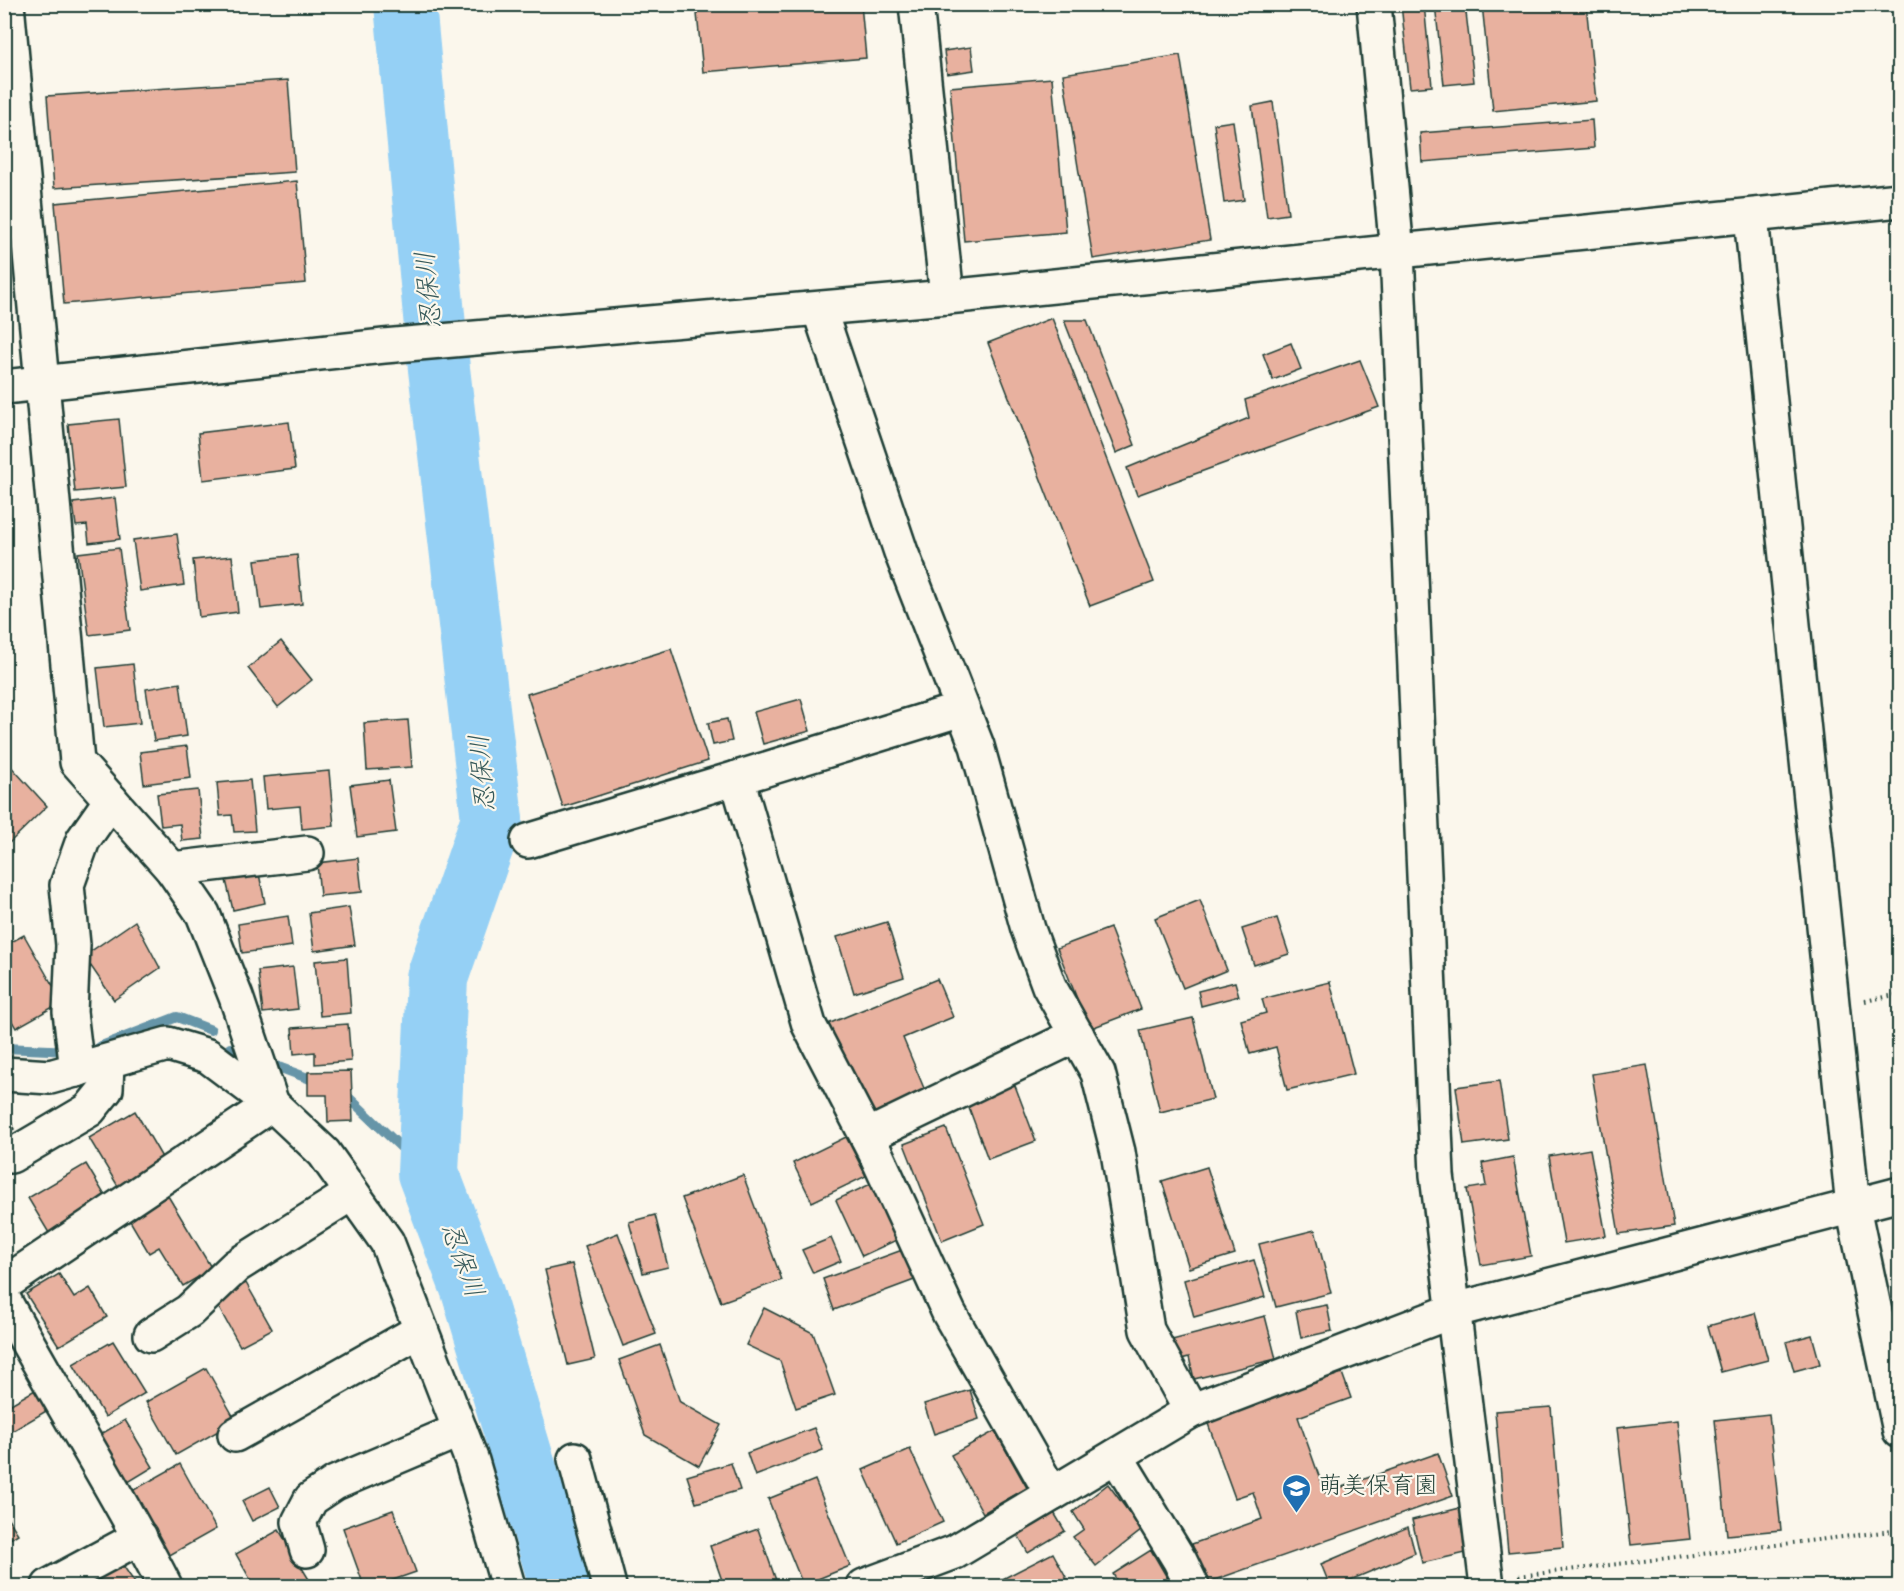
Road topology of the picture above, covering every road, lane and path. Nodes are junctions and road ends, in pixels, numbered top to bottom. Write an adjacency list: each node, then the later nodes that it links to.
1 (7, 4): 9 (street)
2 (916, 4): 7 (street)
3 (1374, 4): 6 (street)
4 (1899, 200): 5 (street)
5 (1750, 217): 6 (street); 25 (street)
6 (1397, 252): 7 (street); 28 (street)
7 (946, 297): 8 (street)
8 (819, 309): 9 (street); 11 (street)
9 (43, 383): 10 (street); 13 (street)
10 (4, 387)
11 (962, 708): 12 (street); 17 (street)
12 (737, 778): 14 (street); 21 (street)
13 (111, 801): 16 (street); 18 (street)
14 (528, 841)
15 (307, 853): 16 (street)
16 (172, 869): 20 (street)
17 (1077, 1035): 21 (street); 31 (street)
18 (92, 1066): 19 (street); 20 (street); 22 (street)
19 (4, 1074)
20 (272, 1104): 23 (street); 26 (street)
21 (867, 1136): 37 (street)
22 (11, 1156)
23 (352, 1193): 29 (street); 30 (street)
24 (1899, 1194): 25 (street)
25 (1853, 1207): 28 (street); 33 (street)
26 (4, 1284)
27 (4, 1300): 39 (street)
28 (1455, 1310): 31 (street); 41 (street)
29 (421, 1330): 32 (street); 34 (street)
30 (151, 1335)
31 (1191, 1411): 35 (street)
32 (460, 1430): 40 (street); 45 (street)
33 (1899, 1431)
34 (236, 1435)
35 (1116, 1456): 37 (street); 47 (street)
36 (575, 1459): 46 (street)
37 (1052, 1494): 42 (street)
38 (1899, 1530): 41 (path)
39 (140, 1537): 43 (street); 44 (street)
40 (307, 1550)
41 (1487, 1583)
42 (870, 1586)
43 (49, 1587)
44 (165, 1587)
45 (508, 1587)
46 (609, 1587)
47 (1192, 1587)

